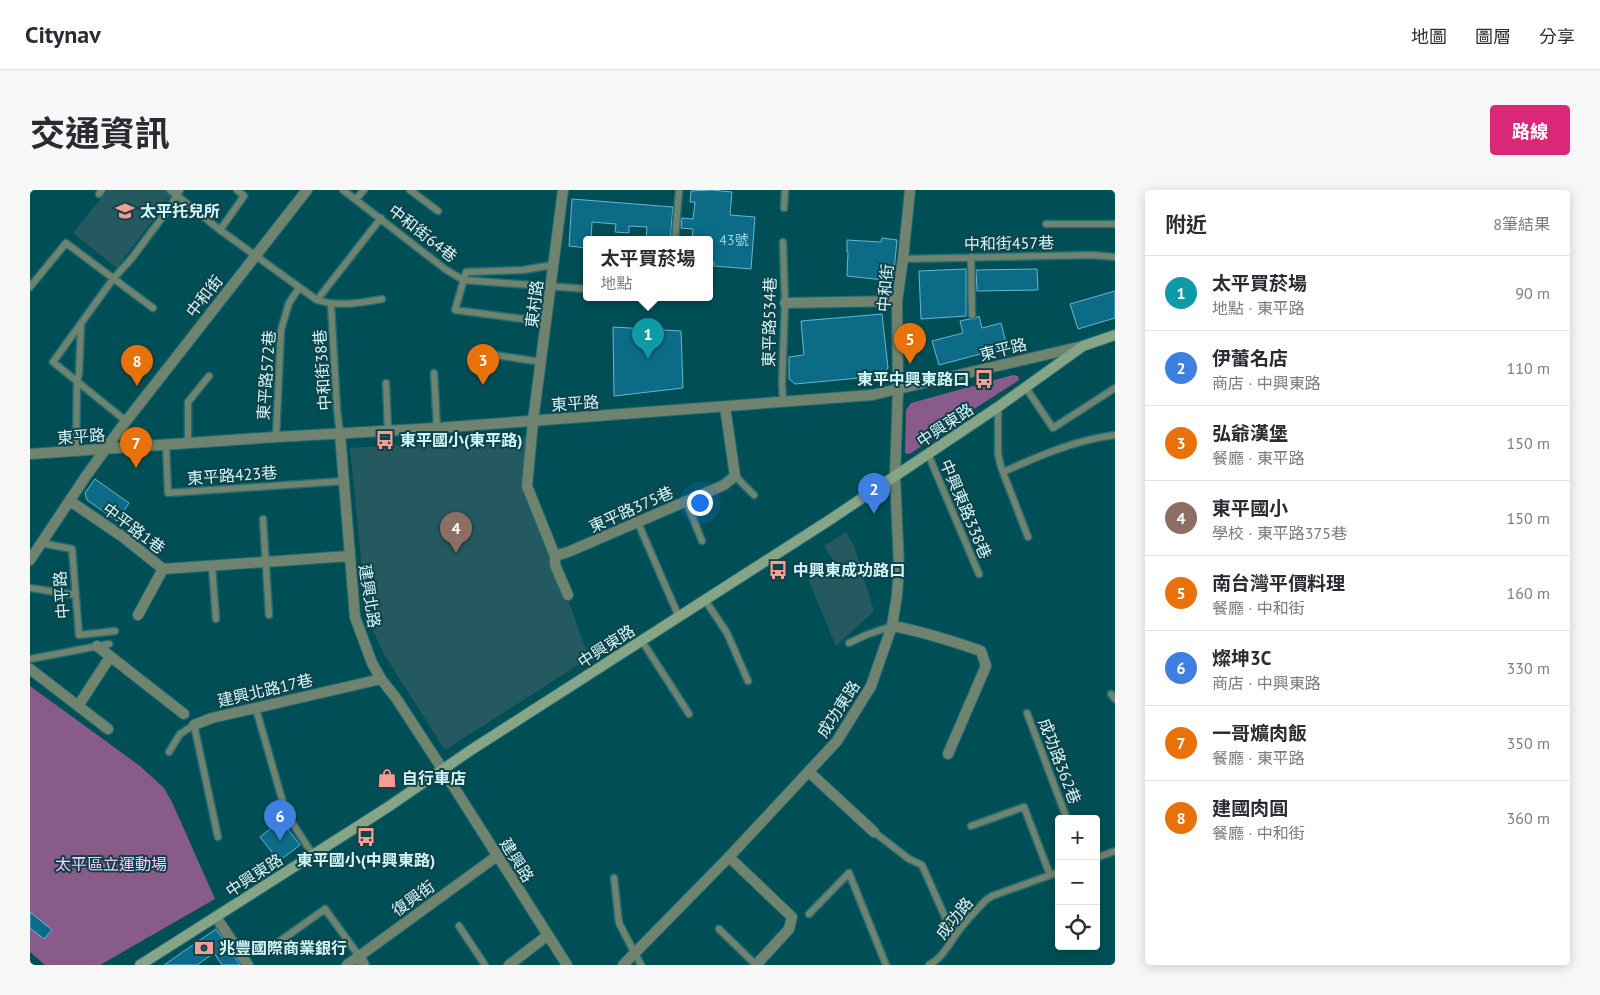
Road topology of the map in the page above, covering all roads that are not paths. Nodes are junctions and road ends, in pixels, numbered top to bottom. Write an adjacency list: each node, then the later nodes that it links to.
1 (170, 190): 11 (lane, 中和街38巷)
2 (237, 190): 18 (lane)
3 (307, 190): 21 (street, 中和街)
4 (343, 190): 12 (lane, 中和街64巷)
5 (364, 190): 12 (lane)
6 (410, 190): 14 (lane)
7 (563, 190): 25 (street, 東村路)
8 (679, 190): 19 (lane)
9 (785, 190): 13 (lane)
10 (910, 190): 24 (street, 中和街)
11 (178, 193): 18 (lane, 中和街38巷); 26 (lane)
12 (356, 199): 15 (lane, 中和街64巷)
13 (784, 208)
14 (438, 211)
15 (381, 218): 27 (lane, 中和街64巷); 33 (lane)
16 (1046, 224): 17 (lane)
17 (1115, 224)
18 (220, 230): 21 (lane, 中和街38巷)
19 (675, 236)
20 (783, 242): 35 (lane, 東平路534巷)
21 (255, 255): 29 (lane, 中和街38巷); 55 (street, 中和街)
22 (971, 257): 23 (lane, 中和街457巷); 24 (lane, 中和街457巷); 38 (lane)
23 (1115, 257)
24 (903, 260): 34 (street, 中和街)
25 (553, 265): 27 (lane, 中和街64巷); 30 (street, 東村路)
26 (112, 279): 28 (lane); 37 (lane); 40 (lane)
27 (463, 280): 30 (lane, 中和街64巷); 39 (lane)
28 (30, 287)
29 (299, 288): 33 (lane, 中和街38巷); 61 (lane, 東平路572巷)
30 (551, 288): 31 (lane, 中和街64巷); 39 (street, 東村路)
31 (583, 289)
32 (382, 299): 36 (lane, 中和街38巷)
33 (317, 300): 36 (lane, 中和街38巷)
34 (896, 301): 35 (street); 51 (street, 中和街)
35 (785, 303): 52 (lane, 東平路534巷)
36 (331, 305): 59 (lane, 中和街38巷)
37 (153, 308)
38 (972, 315)
39 (546, 322): 44 (street, 東村路)
40 (82, 324): 47 (lane); 47 (lane)
41 (1115, 335): 42 (main road, 東平路)
42 (1083, 346): 49 (main road, 中興東路); 51 (street, 東平路)
43 (488, 354): 44 (lane)
44 (542, 362): 56 (street, 東村路)
45 (434, 373): 57 (lane)
46 (209, 376): 62 (lane)
47 (77, 381): 55 (lane); 65 (lane)
48 (386, 383): 58 (lane)
49 (1026, 388): 50 (lane); 53 (main road, 中興東路)
50 (1115, 388)
51 (898, 390): 52 (street, 東平路); 70 (street, 成功東路)
52 (784, 402): 54 (street, 東平路)
53 (998, 407): 67 (main road, 中興東路); 68 (lane)
54 (725, 408): 56 (street, 東平路); 69 (street)
55 (126, 421): 64 (street, 中和街)
56 (533, 421): 57 (street, 東平路); 81 (street)
57 (437, 428): 58 (street, 東平路)
58 (388, 431): 59 (street, 東平路)
59 (340, 434): 61 (street, 東平路); 71 (street, 建興北路)
60 (1115, 435): 68 (lane)
61 (276, 437): 62 (street, 東平路)
62 (188, 443): 63 (street, 東平路)
63 (166, 445): 64 (street, 東平路); 71 (lane, 東平路423巷)
64 (106, 449): 65 (street, 東平路); 73 (street, 中平路)
65 (76, 452): 66 (street, 東平路)
66 (30, 454)
67 (928, 454): 70 (main road, 中興東路); 86 (lane, 中興東路338巷)
68 (1003, 472): 77 (lane)
69 (735, 476): 72 (lane); 74 (street, 東平路375巷)
70 (895, 476): 90 (main road, 中興東路); 95 (street, 成功東路)
71 (345, 481): 80 (street, 建興北路)
72 (754, 495)
73 (70, 501): 79 (street, 中平路); 85 (street, 中平路1巷)
74 (686, 501): 76 (street, 東平路375巷); 78 (lane)
75 (263, 519): 83 (lane)
76 (638, 522): 81 (street, 東平路375巷); 93 (lane)
77 (1028, 537)
78 (702, 541)
79 (41, 543): 82 (street, 中平路); 88 (lane, 中平路)
80 (349, 556): 83 (street, 中平路1巷); 104 (street, 建興北路)
81 (555, 556): 89 (street)
82 (30, 560)
83 (266, 563): 84 (street, 中平路1巷); 92 (lane)
84 (212, 566): 85 (street, 中平路1巷); 94 (lane)
85 (163, 569): 91 (street)
86 (979, 574)
87 (30, 588): 88 (lane)
88 (76, 594): 96 (lane, 中平路)
89 (568, 595)
90 (705, 600): 93 (main road, 中興東路); 105 (lane)
91 (138, 615)
92 (269, 615)
93 (679, 617): 97 (main road, 中興東路)
94 (216, 619)
95 (892, 626): 98 (lane); 114 (street); 116 (street, 成功東路)
96 (116, 631)
97 (642, 640): 110 (lane); 115 (main road, 中興東路)
98 (849, 643)
99 (109, 644): 100 (lane)
100 (97, 646): 101 (street); 102 (lane)
101 (110, 657): 106 (street); 109 (street)
102 (30, 659)
103 (30, 669): 106 (street)
104 (381, 679): 107 (street, 建興北路17巷); 115 (street, 建興北路)
105 (748, 681)
106 (78, 706): 112 (street)
107 (256, 709): 111 (street, 建興北路17巷); 122 (lane)
108 (1027, 713): 117 (lane, 成功路362巷)
109 (184, 714)
110 (689, 714)
111 (194, 724): 113 (lane, 建興北路17巷); 120 (lane)
112 (108, 729)
113 (169, 752)
114 (948, 754)
115 (443, 770): 122 (main road, 中興東路); 123 (street, 建興路)
116 (810, 772): 119 (street); 124 (street, 成功東路)
117 (1065, 815)
118 (971, 826): 127 (lane)
119 (874, 832): 133 (lane)
120 (218, 837)
121 (1115, 851): 125 (lane)
122 (313, 855): 130 (main road, 中興東路)
123 (497, 856): 134 (street, 建興路); 137 (street, 復興街)
124 (730, 857): 136 (street, 成功東路); 146 (street)
125 (1100, 857)
126 (1055, 873): 127 (lane, 成功路)
127 (1050, 875): 133 (lane, 成功路)
128 (614, 878): 136 (lane)
129 (809, 914): 147 (lane)
130 (216, 917): 138 (main road, 中興東路); 139 (street)
131 (459, 926): 141 (lane)
132 (719, 929): 146 (lane)
133 (955, 934): 148 (lane, 成功路)
134 (548, 935): 142 (street); 143 (street, 建興路)
135 (273, 946): 137 (lane)
136 (634, 954): 144 (street, 成功東路); 145 (lane)
137 (362, 961): 140 (street, 復興街)
138 (140, 965)
139 (248, 965)
140 (347, 965)
141 (485, 965)
142 (509, 965)
143 (567, 965)
144 (623, 965)
145 (641, 965)
146 (756, 965)
147 (886, 965)
148 (929, 965)

